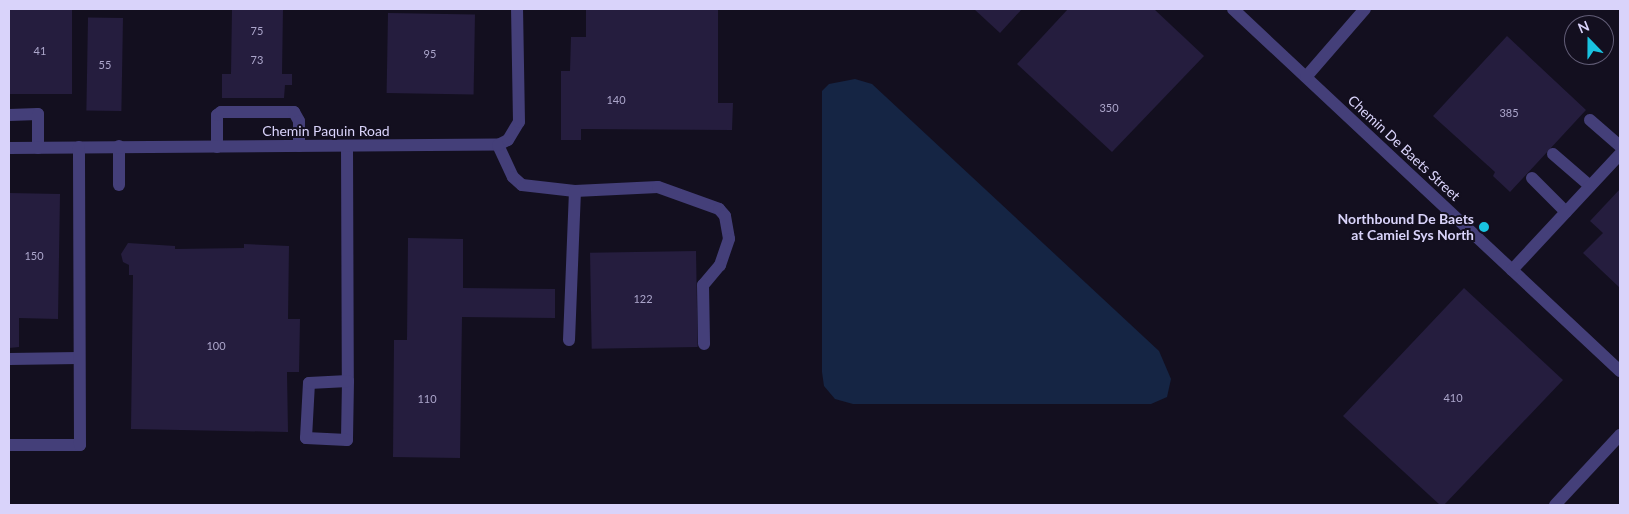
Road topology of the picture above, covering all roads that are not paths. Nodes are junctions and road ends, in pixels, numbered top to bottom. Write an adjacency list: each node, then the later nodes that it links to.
1 (517, 9): 7 (street)
2 (1233, 9): 4 (street, Chemin De Baets Street)
3 (1365, 9): 4 (street)
4 (1306, 77): 23 (street, Chemin De Baets Street)
5 (9, 114): 14 (street)
6 (1590, 120): 11 (street)
7 (498, 145): 10 (street, Chemin Paquin Road); 21 (street)
8 (119, 146): 12 (street, Chemin Paquin Road); 15 (street, Chemin Paquin Road); 19 (street)
9 (299, 146): 10 (street, Chemin Paquin Road); 12 (street, Chemin Paquin Road); 12 (street)
10 (347, 146): 29 (street)
11 (1620, 146)
12 (217, 147)
13 (9, 148): 14 (street, Chemin Paquin Road)
14 (38, 148): 15 (street, Chemin Paquin Road)
15 (80, 148): 26 (street)
16 (1553, 154): 20 (street)
17 (1620, 154): 20 (street)
18 (1532, 178): 22 (street)
19 (119, 185)
20 (1590, 186): 22 (street)
21 (575, 190): 24 (street); 25 (street)
22 (1566, 212): 23 (street)
23 (1512, 270): 28 (street, Chemin De Baets Street)
24 (569, 340)
25 (704, 344)
26 (80, 358): 27 (street); 31 (street)
27 (9, 359)
28 (1620, 371)
29 (348, 381): 29 (street)
30 (1620, 435): 32 (street)
31 (9, 445)
32 (1555, 505)

